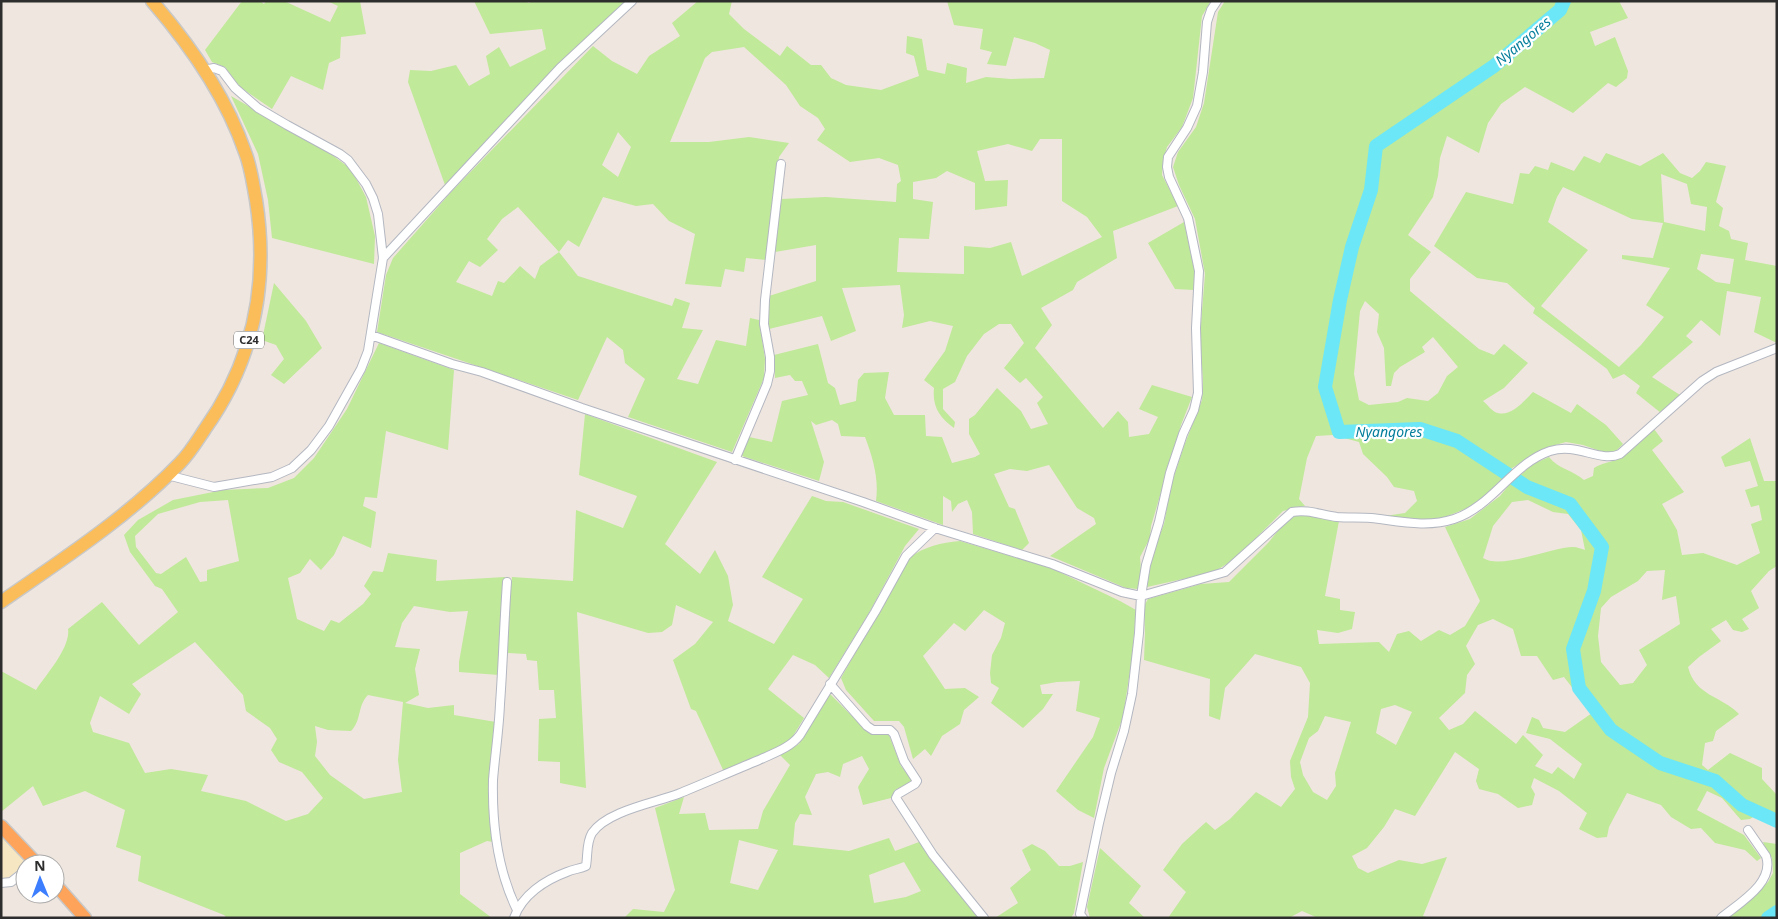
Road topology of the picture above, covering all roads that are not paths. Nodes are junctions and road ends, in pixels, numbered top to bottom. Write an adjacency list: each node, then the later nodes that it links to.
1 (152, 1): 4 (main road, C24)
2 (632, 1): 6 (street)
3 (1217, 1): 13 (street)
4 (204, 70): 6 (street); 10 (main road, C24)
5 (781, 164): 9 (street)
6 (384, 258): 7 (street)
7 (371, 335): 9 (street); 10 (street)
8 (1777, 348): 13 (street)
9 (735, 460): 11 (street)
10 (167, 475): 14 (main road, C24)
11 (935, 528): 13 (street); 15 (street)
12 (507, 582): 22 (street)
13 (1141, 596): 23 (street)
14 (1, 602)
15 (830, 684): 22 (street); 25 (street)
16 (1, 826): 18 (highway)
17 (1748, 830): 26 (street)
18 (27, 854)
19 (15, 879): 20 (street)
20 (1, 883)
21 (65, 896): 24 (highway)
22 (516, 914)
23 (1080, 916)
24 (84, 918)
25 (984, 918)
26 (1721, 918)

